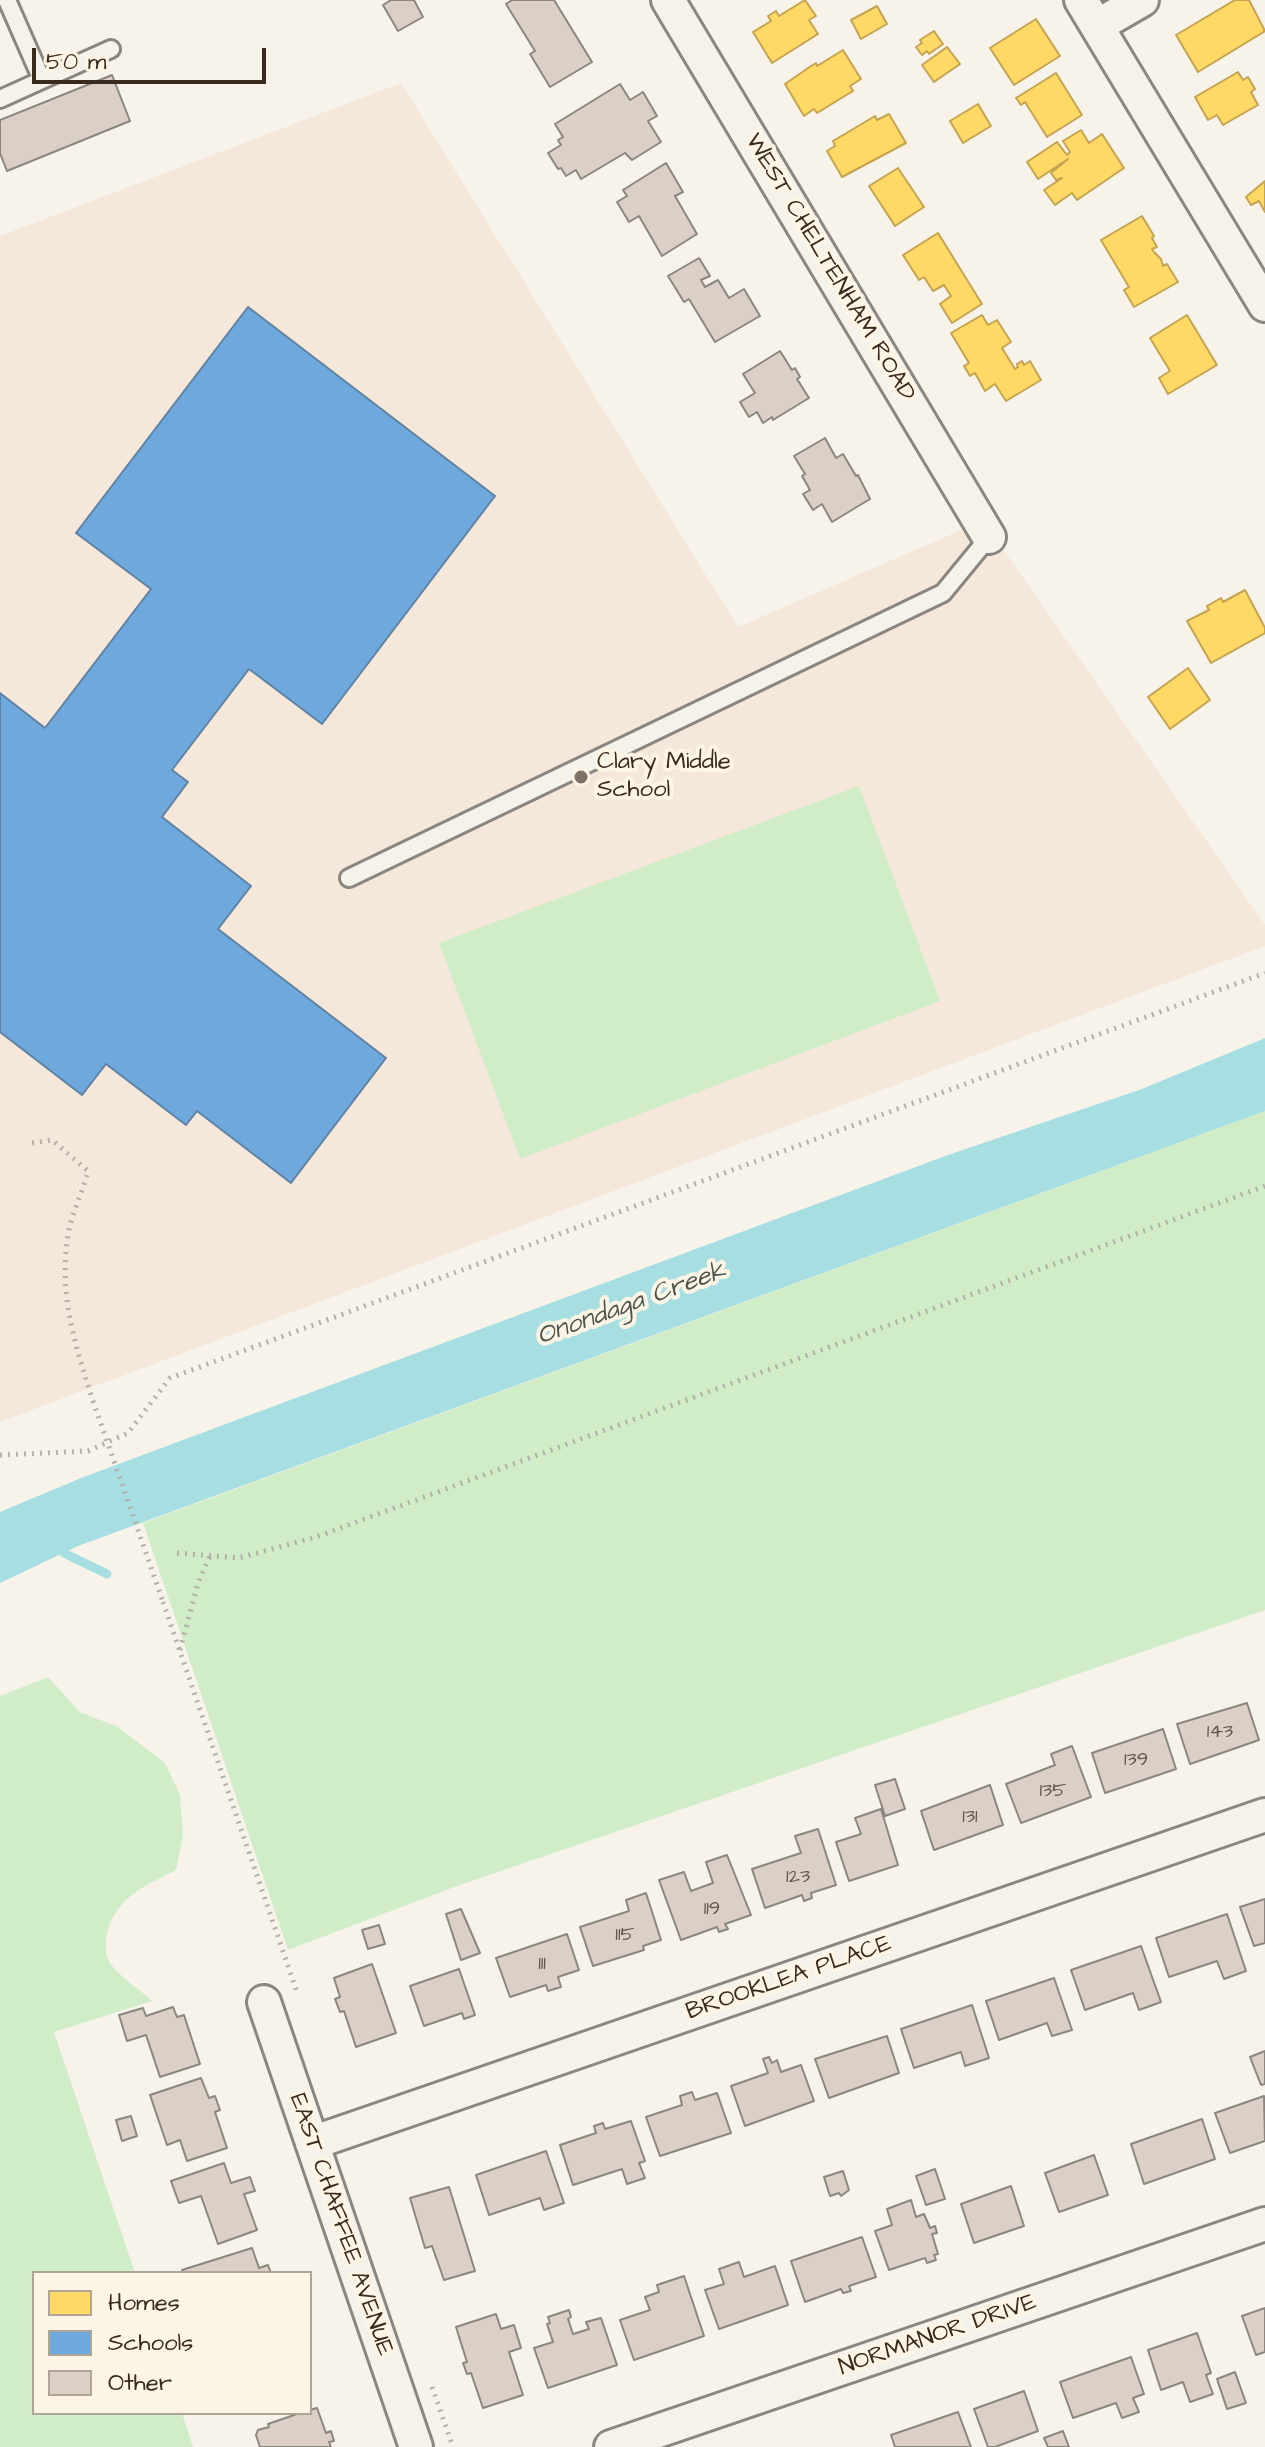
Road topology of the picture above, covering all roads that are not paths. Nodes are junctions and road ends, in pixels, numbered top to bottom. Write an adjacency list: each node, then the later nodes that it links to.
1 (7, 0): 6 (lane)
2 (668, 0): 9 (street, WEST CHELTENHAM ROAD)
3 (1142, 0): 4 (street)
4 (1089, 13): 8 (street)
5 (111, 49): 6 (lane)
6 (42, 80): 7 (lane)
7 (0, 99)
8 (1265, 305)
9 (989, 537): 10 (lane)
10 (349, 878)
11 (1265, 1815): 13 (street, BROOKLEA PLACE)
12 (264, 2002): 13 (street, EAST CHAFFEE AVENUE)
13 (312, 2143): 15 (street, EAST CHAFFEE AVENUE)
14 (1265, 2224): 16 (street, NORMANOR DRIVE)
15 (416, 2447)
16 (611, 2447)

